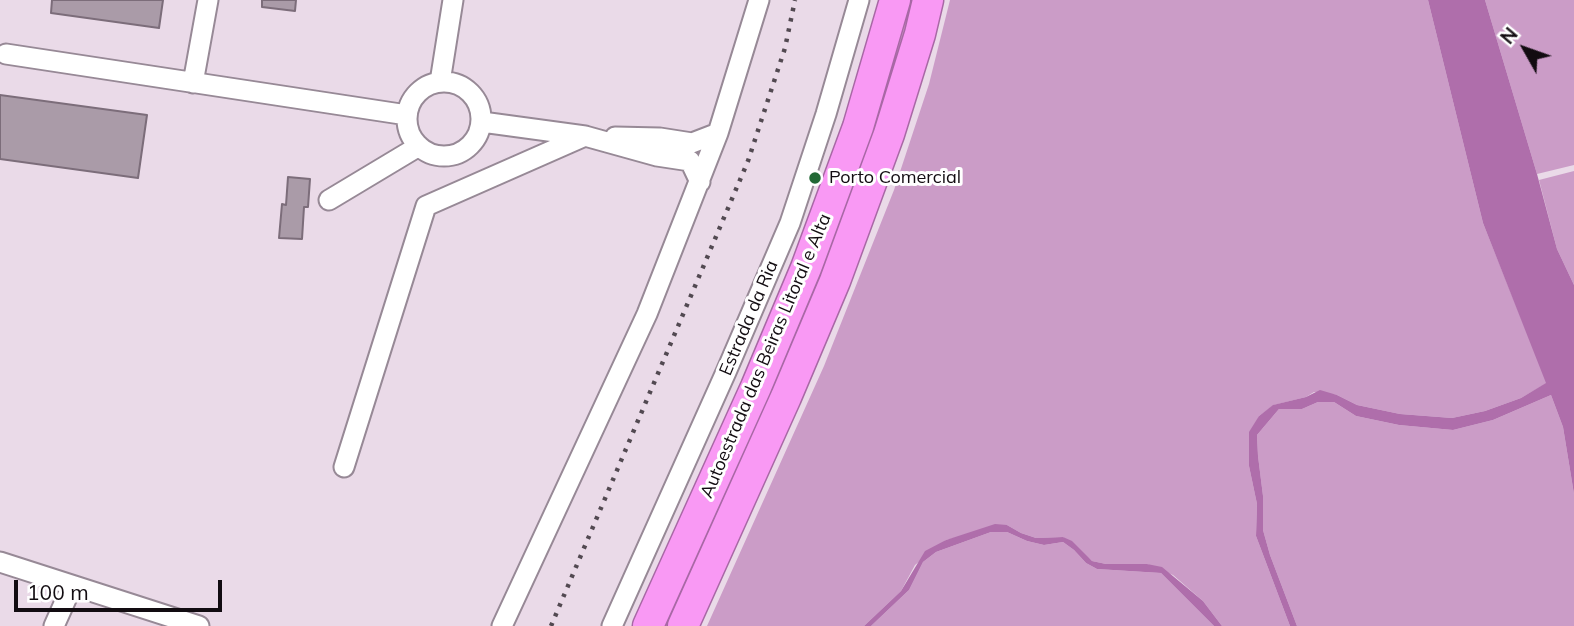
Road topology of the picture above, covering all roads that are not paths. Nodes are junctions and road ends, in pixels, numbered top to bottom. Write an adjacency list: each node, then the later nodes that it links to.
1 (208, 0): 9 (street)
2 (453, 0): 8 (street)
3 (759, 0): 12 (street)
4 (859, 0): 23 (street, Estrada da Ria)
5 (895, 0): 24 (highway, Autoestrada das Beiras Litoral e Alta)
6 (928, 0): 25 (highway, Autoestrada das Beiras Litoral e Alta)
7 (6, 54): 9 (street)
8 (440, 82): 10 (street); 11 (street)
9 (193, 83): 10 (street)
10 (407, 116): 14 (street)
11 (482, 122): 13 (street); 14 (street)
12 (718, 133): 13 (street); 15 (street)
13 (585, 136): 15 (street); 17 (street)
14 (419, 146): 16 (street)
15 (700, 182): 22 (street)
16 (329, 200)
17 (344, 467)
18 (0, 562): 19 (street)
19 (72, 586): 20 (street); 21 (street)
20 (54, 626)
21 (200, 626)
22 (502, 626)
23 (612, 626)
24 (648, 626)
25 (683, 626)

